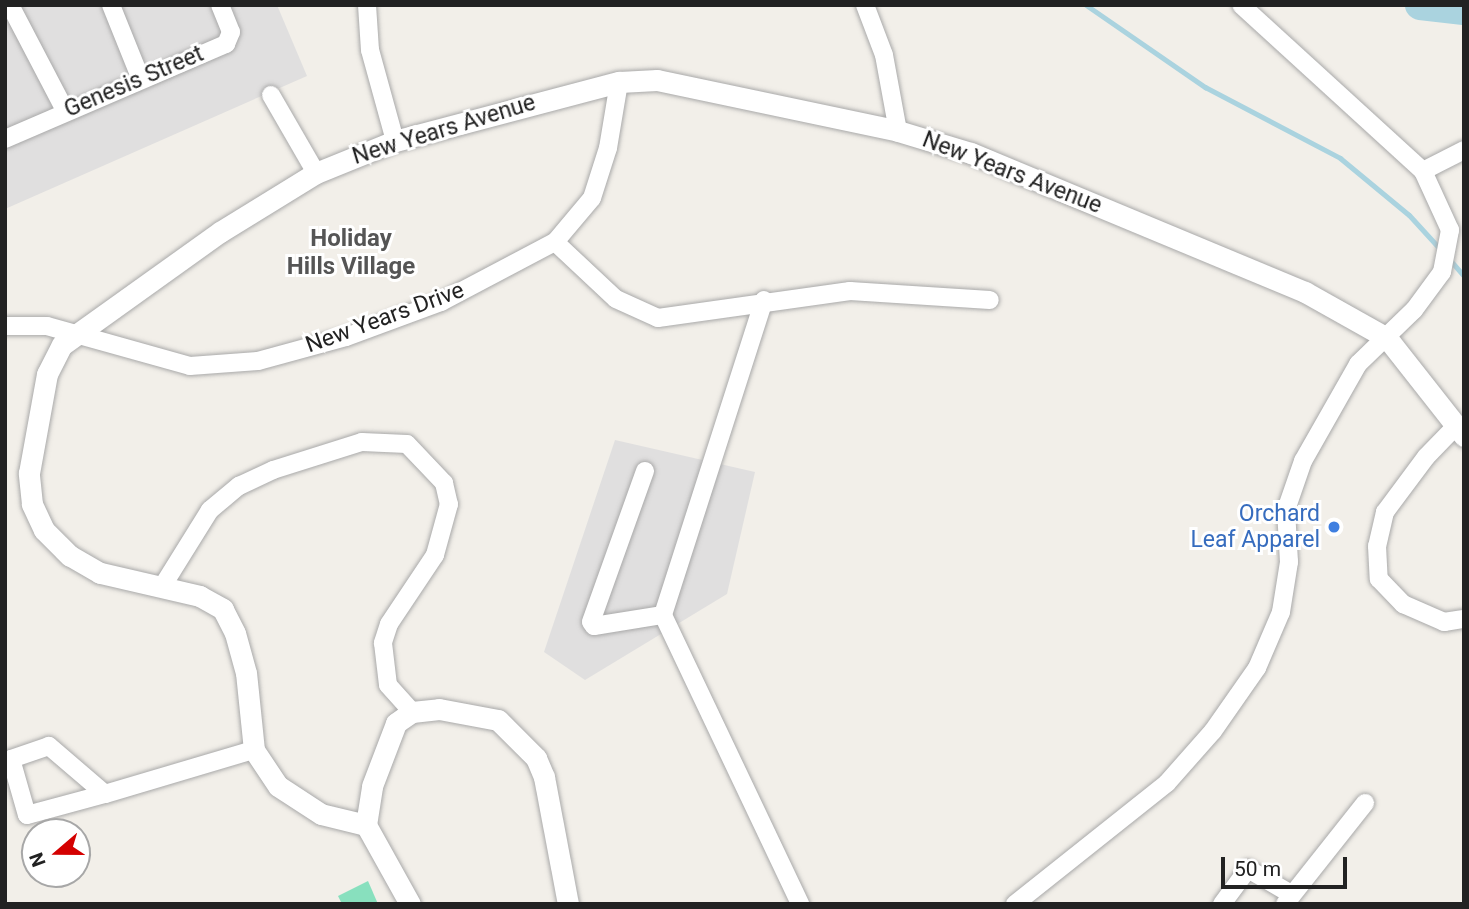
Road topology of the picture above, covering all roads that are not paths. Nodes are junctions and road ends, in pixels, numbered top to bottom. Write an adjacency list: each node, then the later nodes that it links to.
1 (10, 5): 10 (street)
2 (111, 5): 7 (street)
3 (220, 5): 7 (street, Genesis Street)
4 (367, 5): 13 (street)
5 (865, 5): 11 (street)
6 (1241, 5): 15 (street)
7 (140, 77): 10 (street, Genesis Street)
8 (620, 82): 11 (street, New Years Avenue); 13 (street, New Years Avenue); 18 (street, New Years Drive)
9 (271, 95): 16 (street)
10 (65, 110): 12 (street, Genesis Street)
11 (898, 131): 23 (street, New Years Avenue)
12 (5, 139)
13 (395, 141): 16 (street, New Years Avenue)
14 (1464, 150): 15 (street)
15 (1423, 171): 17 (street)
16 (316, 173): 22 (street, New Years Avenue)
17 (1454, 233): 23 (street)
18 (555, 242): 19 (street); 22 (street, New Years Drive)
19 (764, 300): 20 (street); 27 (street)
20 (990, 300)
21 (5, 326): 22 (street, New Years Drive)
22 (74, 335): 26 (street, New Years Avenue)
23 (1387, 338): 24 (street, New Years Avenue); 40 (street)
24 (1460, 431): 28 (street)
25 (645, 471): 27 (street)
26 (162, 587): 29 (street); 30 (street, New Years Avenue)
27 (663, 614): 39 (street)
28 (1464, 619)
29 (412, 712): 33 (street); 34 (street)
30 (254, 750): 31 (street); 33 (street, New Years Avenue)
31 (105, 794): 31 (street)
32 (1365, 803): 35 (street)
33 (366, 825): 36 (street)
34 (561, 882): 37 (street); 38 (street)
35 (1288, 899): 41 (street)
36 (410, 904)
37 (568, 904)
38 (579, 904)
39 (800, 904)
40 (1015, 904)
41 (1222, 904)

